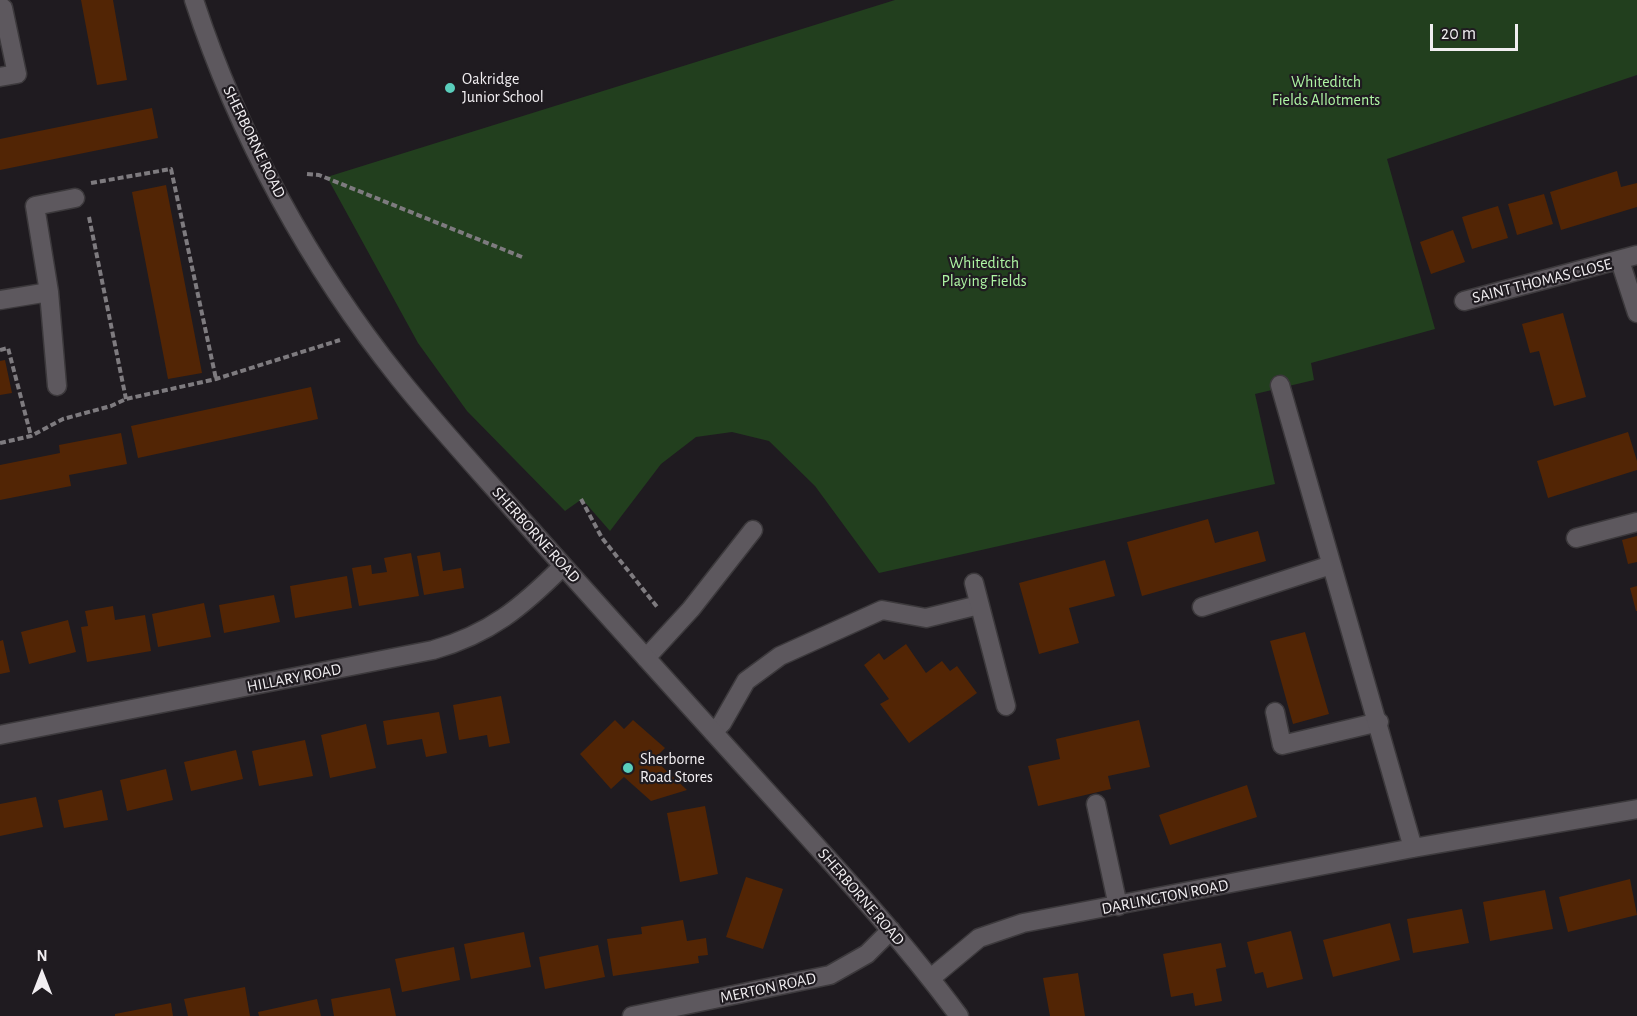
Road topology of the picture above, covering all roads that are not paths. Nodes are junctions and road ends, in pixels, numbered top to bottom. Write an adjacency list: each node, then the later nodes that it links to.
1 (194, 0): 16 (street, SHERBORNE ROAD)
2 (3, 8): 3 (street)
3 (0, 77)
4 (81, 196): 6 (street)
5 (1629, 258): 8 (street, SAINT THOMAS CLOSE); 9 (street, SAINT THOMAS CLOSE)
6 (49, 292): 7 (street); 11 (street)
7 (0, 300)
8 (1464, 301)
9 (1637, 313)
10 (1280, 385): 15 (street)
11 (57, 386)
12 (1637, 522): 14 (street)
13 (753, 530): 20 (street)
14 (1576, 538)
15 (1331, 565): 19 (street); 23 (street)
16 (563, 566): 20 (street, SHERBORNE ROAD); 25 (street, HILLARY ROAD)
17 (974, 583): 18 (street)
18 (979, 605): 21 (street); 24 (street)
19 (1202, 608)
20 (646, 658): 24 (street, SHERBORNE ROAD)
21 (1006, 706)
22 (1275, 712): 23 (street)
23 (1378, 722): 28 (street)
24 (713, 732): 30 (street, SHERBORNE ROAD)
25 (0, 735)
26 (1096, 804): 29 (street)
27 (1637, 809): 28 (street, DARLINGTON ROAD)
28 (1413, 848): 29 (street, DARLINGTON ROAD)
29 (1118, 906): 31 (street, DARLINGTON ROAD)
30 (891, 930): 31 (street, SHERBORNE ROAD); 32 (street, MERTON ROAD)
31 (931, 978): 33 (street, SHERBORNE ROAD)
32 (632, 1016)
33 (959, 1016)

